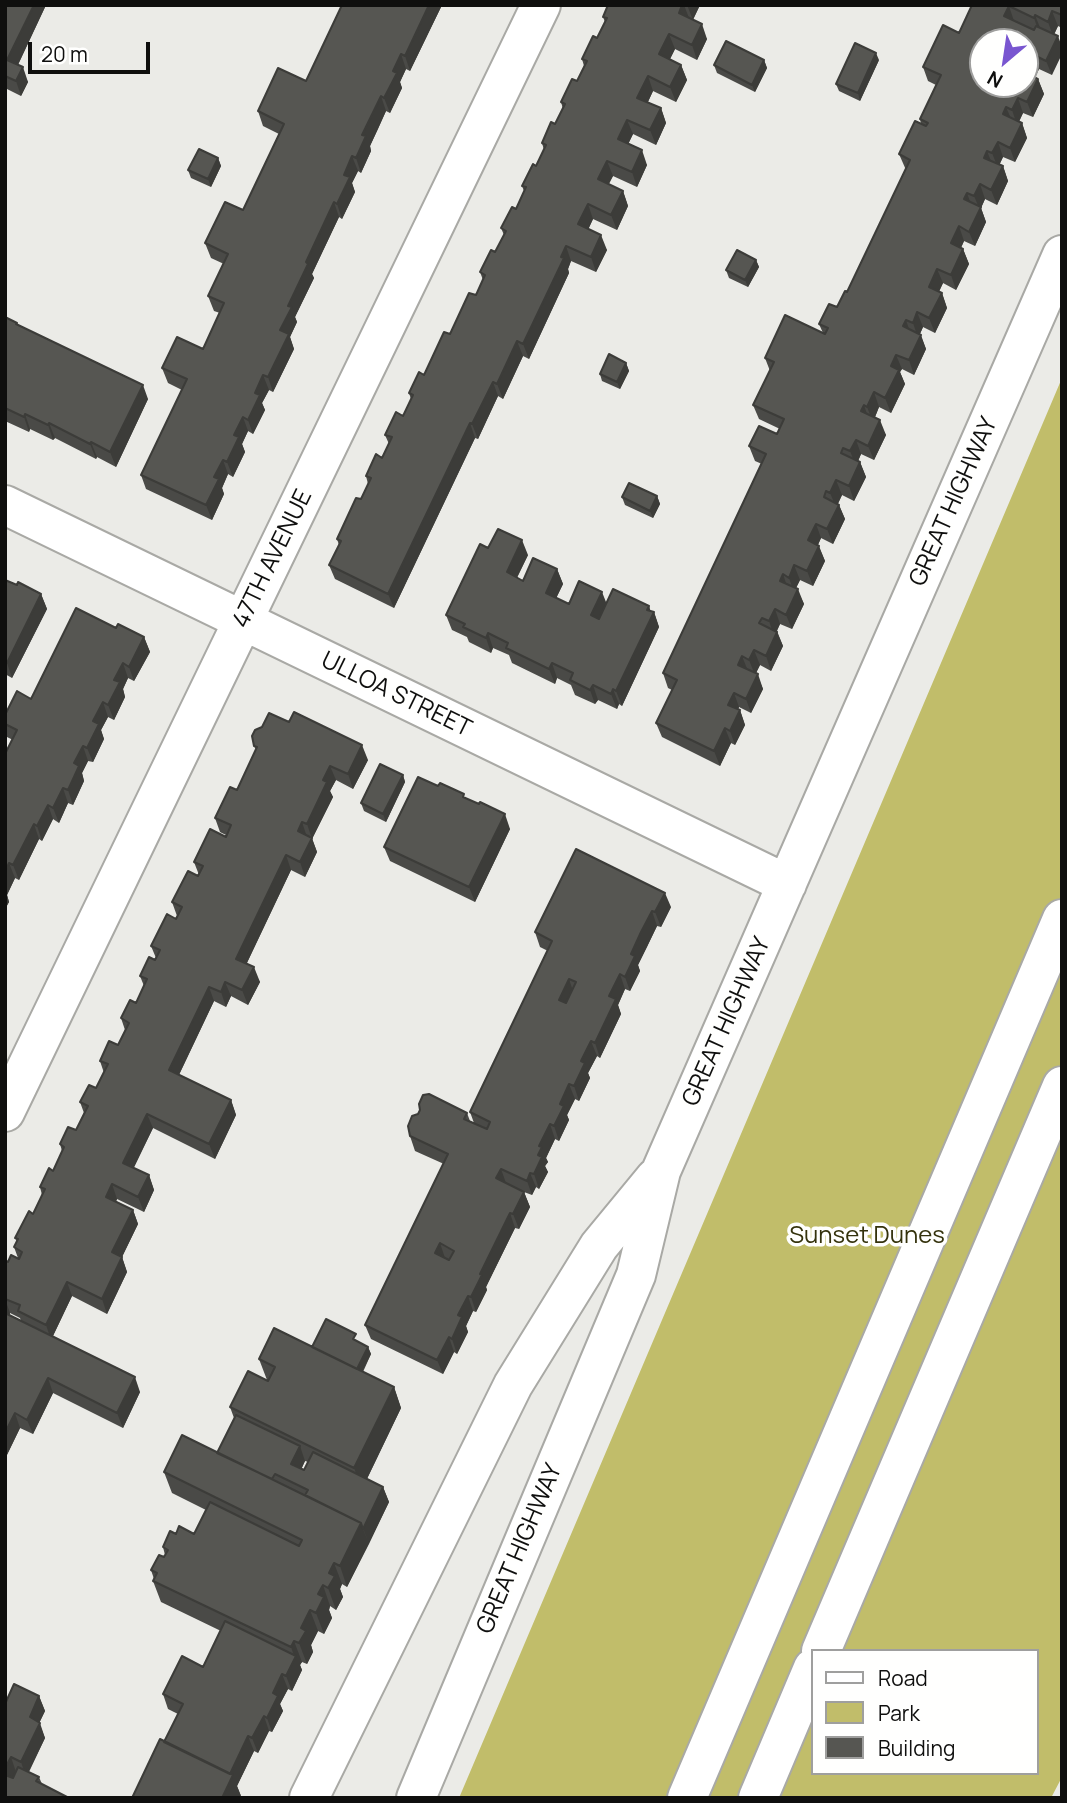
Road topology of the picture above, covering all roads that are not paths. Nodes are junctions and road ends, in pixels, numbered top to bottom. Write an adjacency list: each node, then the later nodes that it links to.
1 (541, 5): 4 (street, 47TH AVENUE)
2 (1062, 255): 5 (street, GREAT HIGHWAY)
3 (5, 505): 4 (street, ULLOA STREET)
4 (243, 621): 5 (street, ULLOA STREET); 8 (street, 47TH AVENUE)
5 (788, 884): 9 (street, GREAT HIGHWAY)
6 (1062, 919): 14 (street)
7 (1062, 1086): 10 (street)
8 (5, 1112)
9 (661, 1171): 12 (street); 13 (street, GREAT HIGHWAY)
10 (822, 1649)
11 (811, 1673): 15 (street)
12 (309, 1798)
13 (416, 1798)
14 (687, 1798)
15 (758, 1798)

